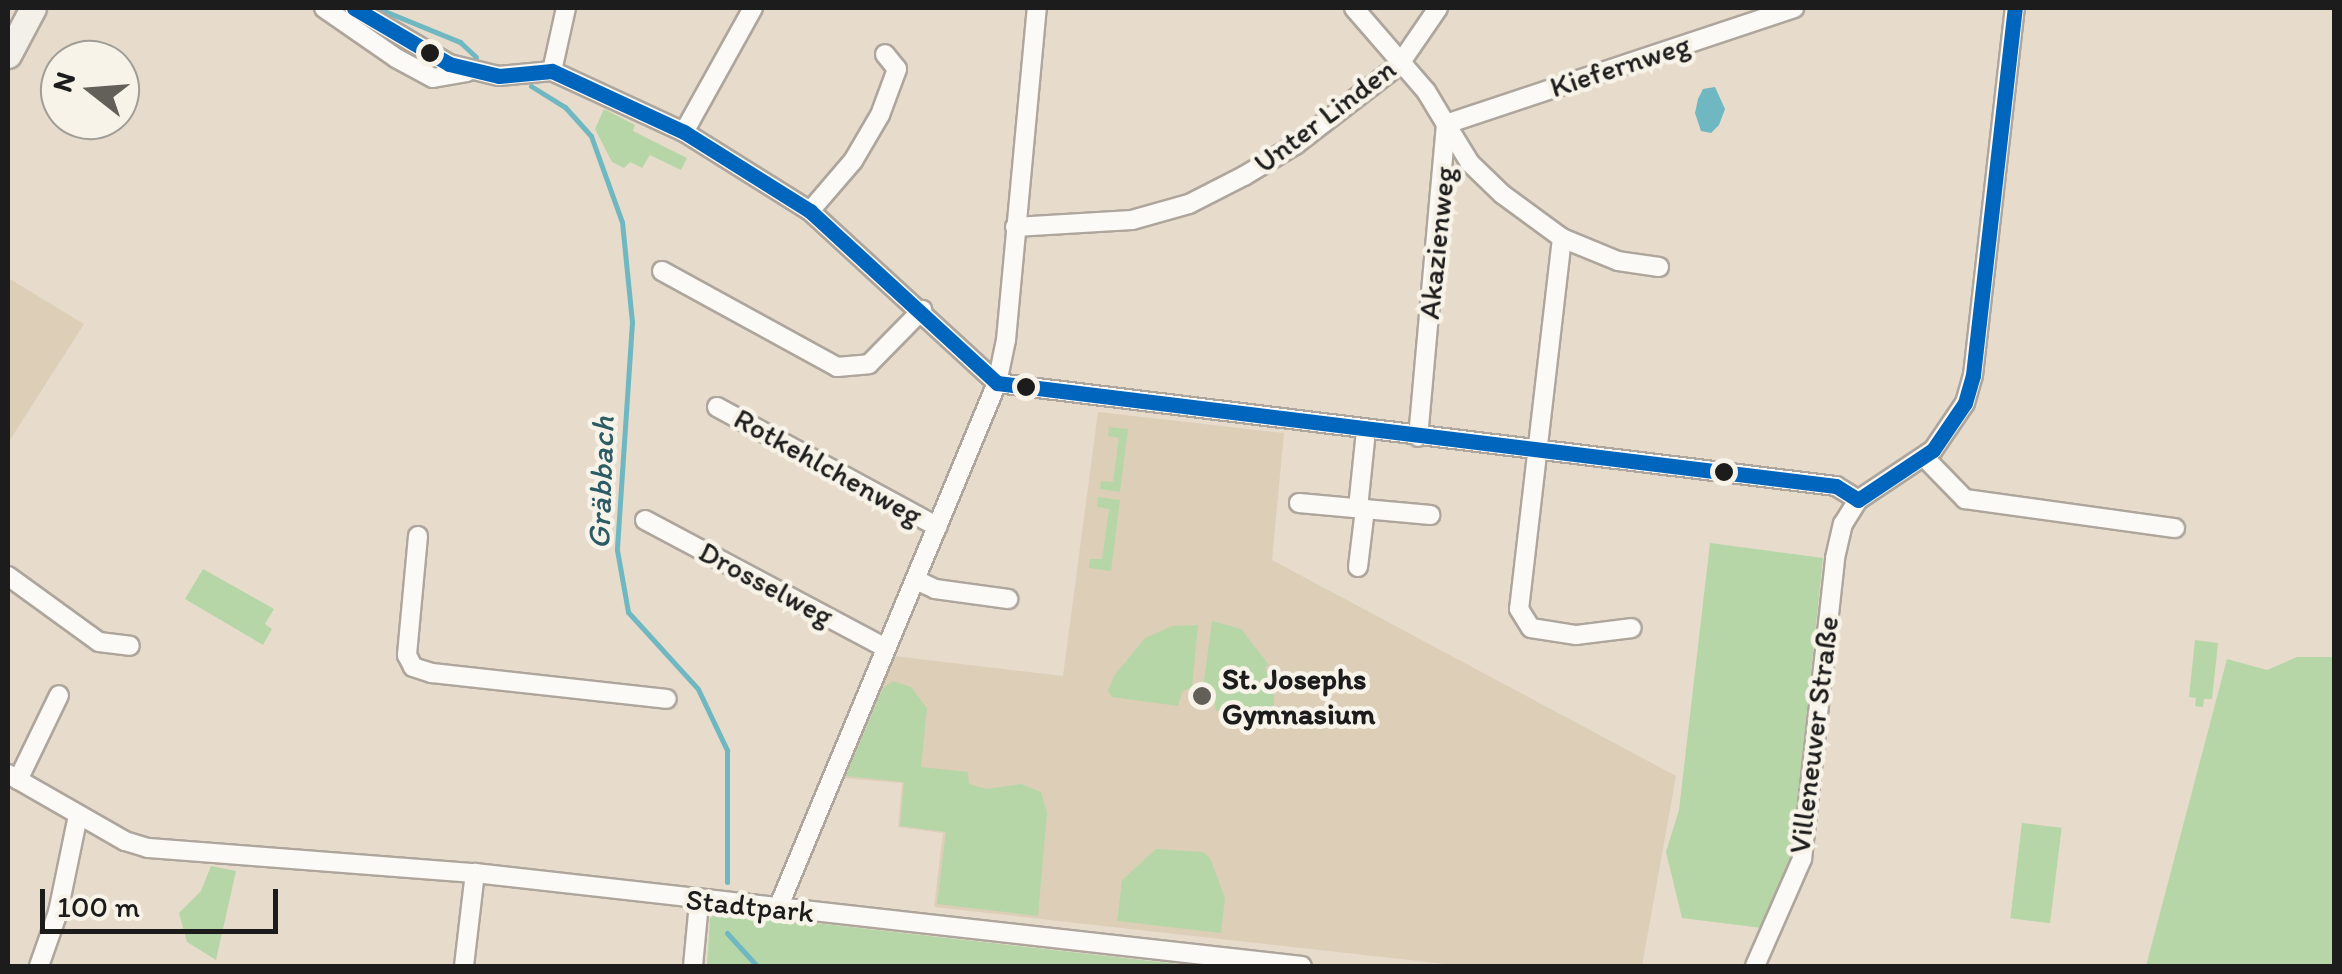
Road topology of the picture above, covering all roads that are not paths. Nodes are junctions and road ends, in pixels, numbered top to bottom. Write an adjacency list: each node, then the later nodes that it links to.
1 (32, 8): 12 (main road)
2 (324, 8): 14 (street)
3 (354, 8): 14 (street)
4 (566, 8): 15 (street)
5 (753, 8): 17 (street)
6 (1037, 8): 19 (street)
7 (1354, 8): 13 (street, Akazienweg)
8 (1438, 8): 13 (street, Unter Linden)
9 (1794, 8): 16 (street, Kiefernweg)
10 (2015, 8): 29 (street)
11 (886, 54): 18 (street)
12 (8, 55)
13 (1400, 65): 16 (street, Akazienweg); 19 (street, Unter Linden)
14 (473, 71): 15 (street)
15 (552, 72): 17 (street)
16 (1446, 124): 20 (street); 27 (street, Akazienweg)
17 (684, 132): 18 (street)
18 (810, 211): 23 (street)
19 (1016, 227): 24 (street)
20 (1562, 238): 21 (street); 28 (street)
21 (1659, 267)
22 (662, 272): 23 (street)
23 (922, 310): 24 (street)
24 (997, 383): 26 (street); 35 (street)
25 (717, 407): 35 (street, Rotkehlchenweg)
26 (1366, 430): 27 (street); 32 (street)
27 (1418, 437): 28 (street)
28 (1539, 450): 30 (street); 42 (street)
29 (1924, 457): 30 (street); 36 (street)
30 (1858, 500): 56 (street, Villeneuver Straße)
31 (1299, 503): 32 (street)
32 (1362, 509): 33 (street); 38 (street)
33 (1430, 515)
34 (645, 520): 44 (street, Drosselweg)
35 (938, 527): 40 (street)
36 (2175, 528)
37 (418, 536): 46 (street)
38 (1358, 568)
39 (8, 576): 43 (street)
40 (916, 580): 41 (street); 44 (street)
41 (1008, 599)
42 (1632, 628)
43 (130, 646)
44 (886, 648): 51 (street)
45 (59, 695): 47 (street)
46 (667, 699)
47 (13, 777): 48 (street, Stadtpark)
48 (78, 816): 49 (street, Stadtpark); 52 (street)
49 (475, 873): 50 (street, Stadtpark); 53 (street)
50 (699, 902): 51 (street, Stadtpark); 54 (street)
51 (778, 908): 55 (street, Stadtpark)
52 (40, 966)
53 (464, 966)
54 (693, 966)
55 (1302, 966)
56 (1755, 966)

